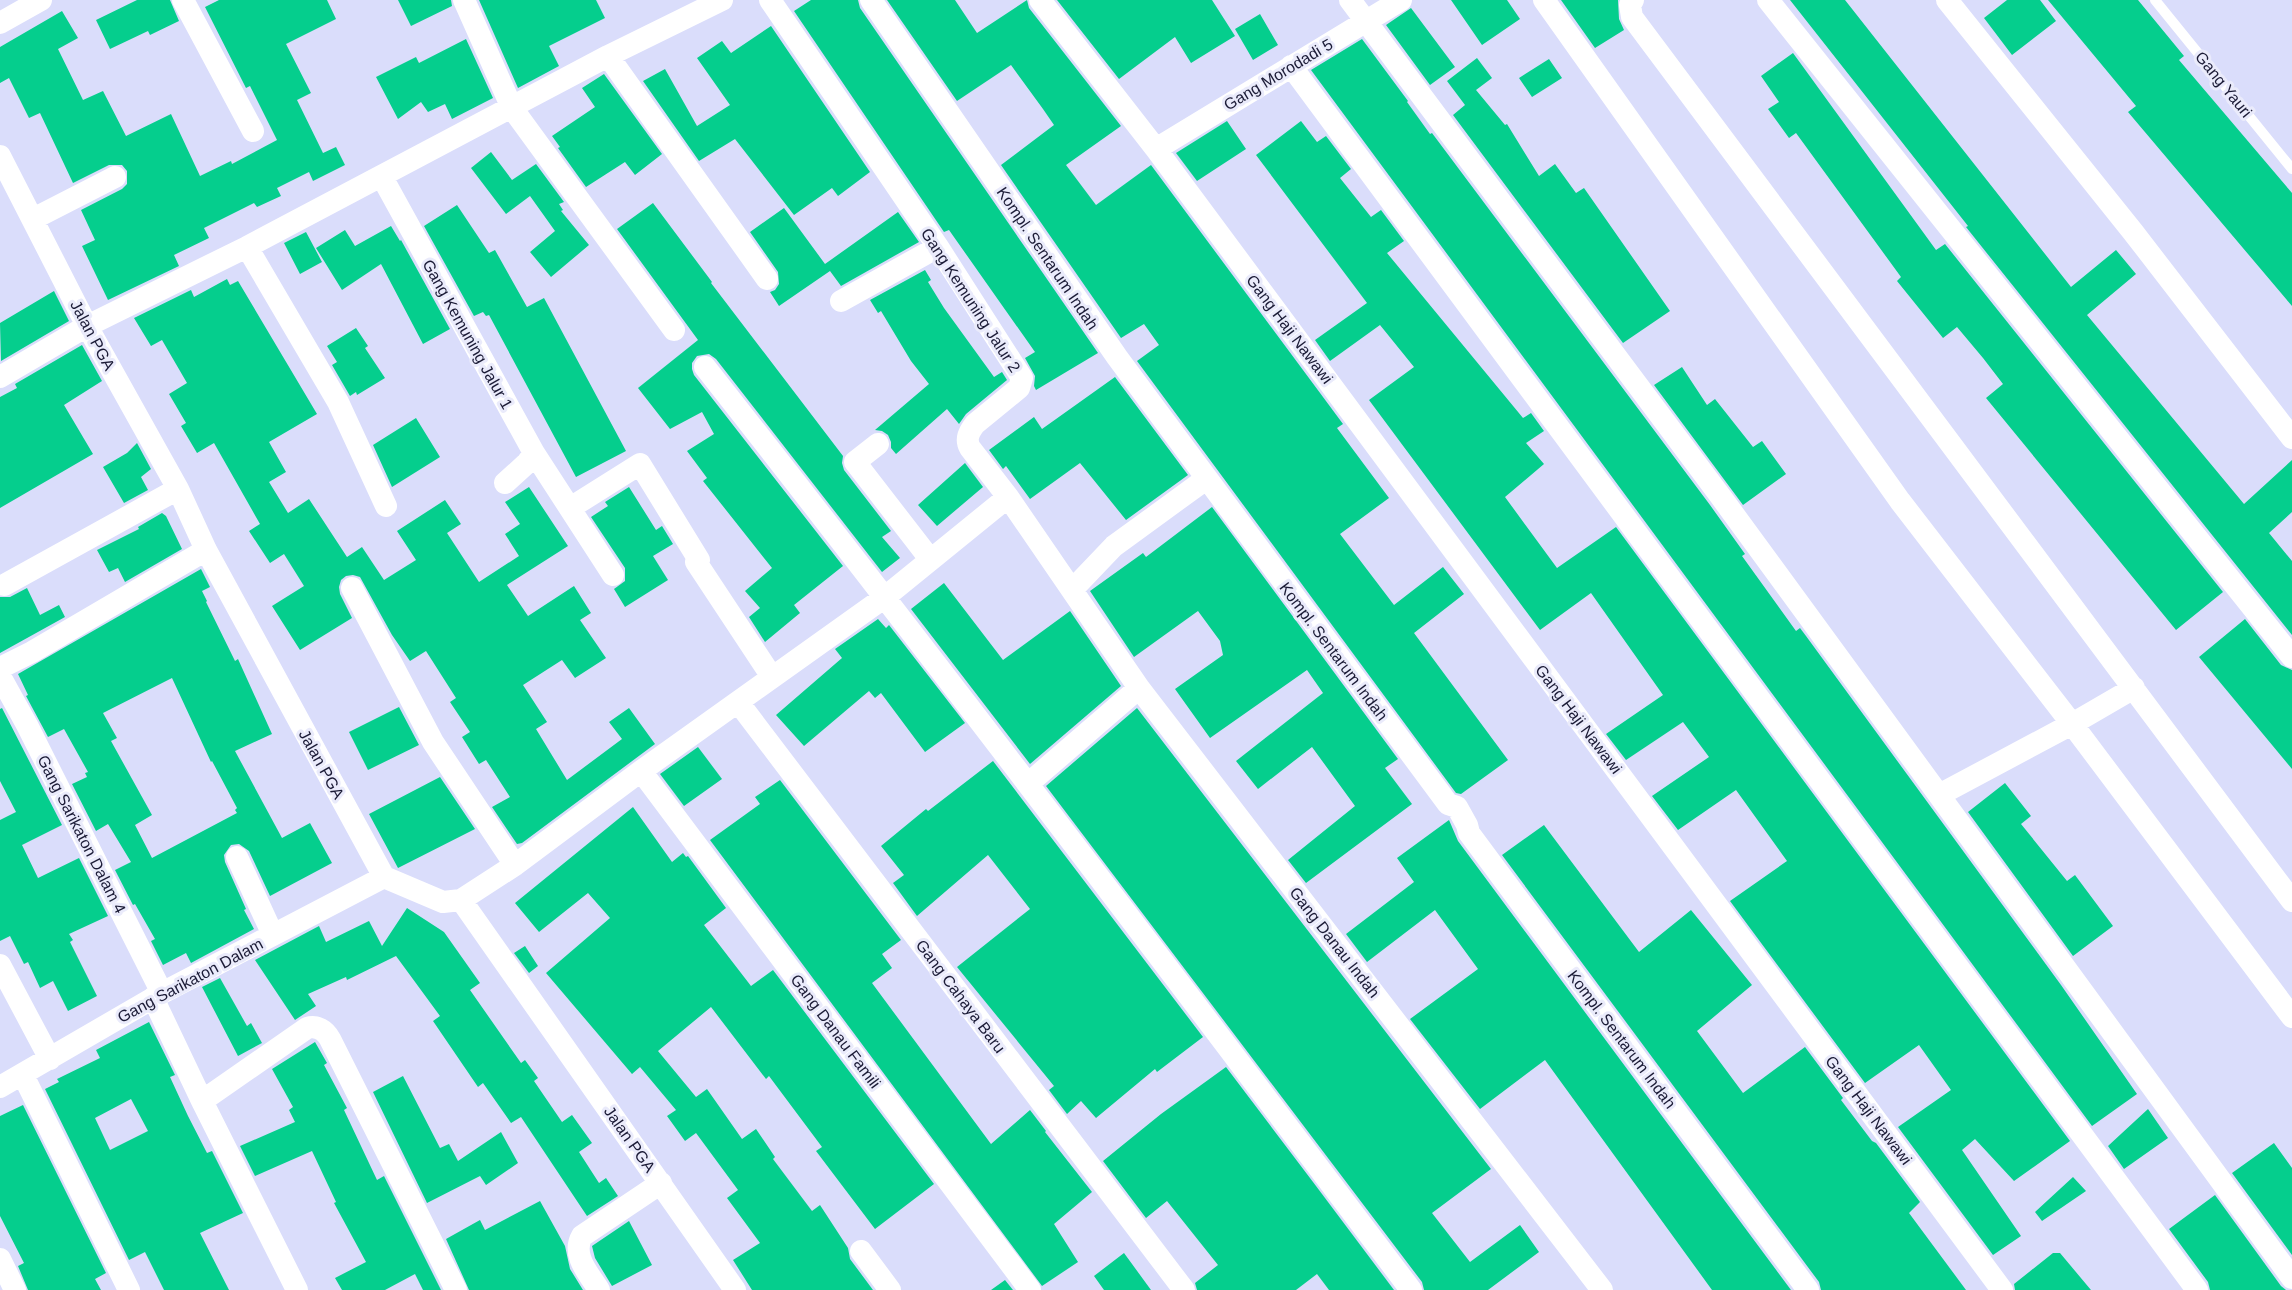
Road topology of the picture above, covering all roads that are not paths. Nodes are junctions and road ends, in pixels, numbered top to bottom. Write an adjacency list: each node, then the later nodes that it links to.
1 (41, 0): 16 (street)
2 (183, 0): 20 (street)
3 (464, 0): 19 (street)
4 (722, 0): 17 (street)
5 (770, 0): 28 (street, Gang Kemuning Jalur 2)
6 (871, 0): 38 (street, Kompl. Sentarum Indah)
7 (1040, 0): 21 (street, Gang Haji Nawawi)
8 (1350, 0): 15 (street)
9 (1401, 0): 15 (street, Gang Morodadi 5)
10 (1544, 0): 58 (street)
11 (1633, 0): 56 (street)
12 (1768, 0): 51 (street)
13 (1947, 0): 35 (street)
14 (2155, 0): 23 (lane, Gang Yauri)
15 (1366, 22): 18 (street, Gang Morodadi 5); 61 (street)
16 (0, 23)
17 (608, 56): 19 (street); 29 (street)
18 (1290, 66): 21 (street, Gang Morodadi 5); 92 (street)
19 (512, 108): 25 (street); 32 (street)
20 (253, 130)
21 (1156, 149): 91 (street, Gang Haji Nawawi)
22 (0, 156): 26 (street, Jalan PGA)
23 (2292, 169)
24 (115, 177): 26 (street)
25 (382, 177): 27 (street); 37 (street, Gang Kemuning Jalur 1)
26 (33, 219): 31 (street, Jalan PGA)
27 (247, 247): 31 (street); 42 (street)
28 (938, 247): 30 (street); 41 (street, Gang Kemuning Jalur 2)
29 (767, 279)
30 (841, 302)
31 (87, 326): 34 (street); 40 (street, Jalan PGA)
32 (674, 330)
33 (705, 367): 50 (street)
34 (0, 377)
35 (2292, 438)
36 (878, 444): 45 (street)
37 (534, 453): 39 (street); 43 (street, Gang Kemuning Jalur 1)
38 (1206, 479): 49 (street); 90 (street, Kompl. Sentarum Indah)
39 (505, 483)
40 (178, 489): 44 (street, Jalan PGA); 47 (street)
41 (1008, 497): 45 (street); 49 (street, Gang Kemuning Jalur 2)
42 (386, 506)
43 (570, 508): 46 (street, Gang Kemuning Jalur 1); 54 (street)
44 (206, 550): 52 (street); 64 (street, Jalan PGA)
45 (930, 559): 50 (street)
46 (613, 575)
47 (4, 585)
48 (352, 588): 63 (street)
49 (1072, 590): 55 (street, Gang Danau Indah)
50 (885, 597): 54 (street); 60 (street)
51 (2292, 657)
52 (0, 668)
53 (0, 676): 69 (street, Gang Sarikaton Dalam 4)
54 (772, 677): 57 (street)
55 (1139, 688): 60 (street); 89 (street, Gang Danau Indah)
56 (2134, 688): 58 (street); 66 (street)
57 (738, 702): 59 (street); 87 (street, Gang Cahaya Baru)
58 (2072, 724): 61 (street); 70 (street)
59 (641, 771): 63 (street); 86 (street, Gang Danau Famili)
60 (1029, 783): 88 (street)
61 (1939, 795): 78 (street)
62 (237, 857): 67 (street)
63 (515, 865): 65 (street)
64 (384, 877): 65 (street); 67 (street, Gang Sarikaton Dalam)
65 (461, 900): 75 (street, Jalan PGA)
66 (2292, 901)
67 (273, 935): 69 (street, Gang Sarikaton Dalam)
68 (0, 965): 71 (street)
69 (158, 995): 71 (street, Gang Sarikaton Dalam); 74 (street, Gang Sarikaton Dalam 4)
70 (2292, 1017)
71 (50, 1059): 72 (street, Gang Sarikaton Dalam)
72 (23, 1075): 73 (street, Gang Sarikaton Dalam); 80 (street)
73 (0, 1087)
74 (202, 1101): 81 (street, Gang Sarikaton Dalam 4); 82 (street)
75 (661, 1183): 83 (street); 84 (street, Jalan PGA)
76 (861, 1251): 85 (street)
77 (0, 1259): 79 (street)
78 (2292, 1278)
79 (15, 1290)
80 (129, 1290)
81 (297, 1290)
82 (456, 1290)
83 (599, 1290)
84 (735, 1290)
85 (890, 1290)
86 (1030, 1290)
87 (1183, 1290)
88 (1411, 1290)
89 (1602, 1290)
90 (1808, 1290)
91 (2002, 1290)
92 (2197, 1290)

